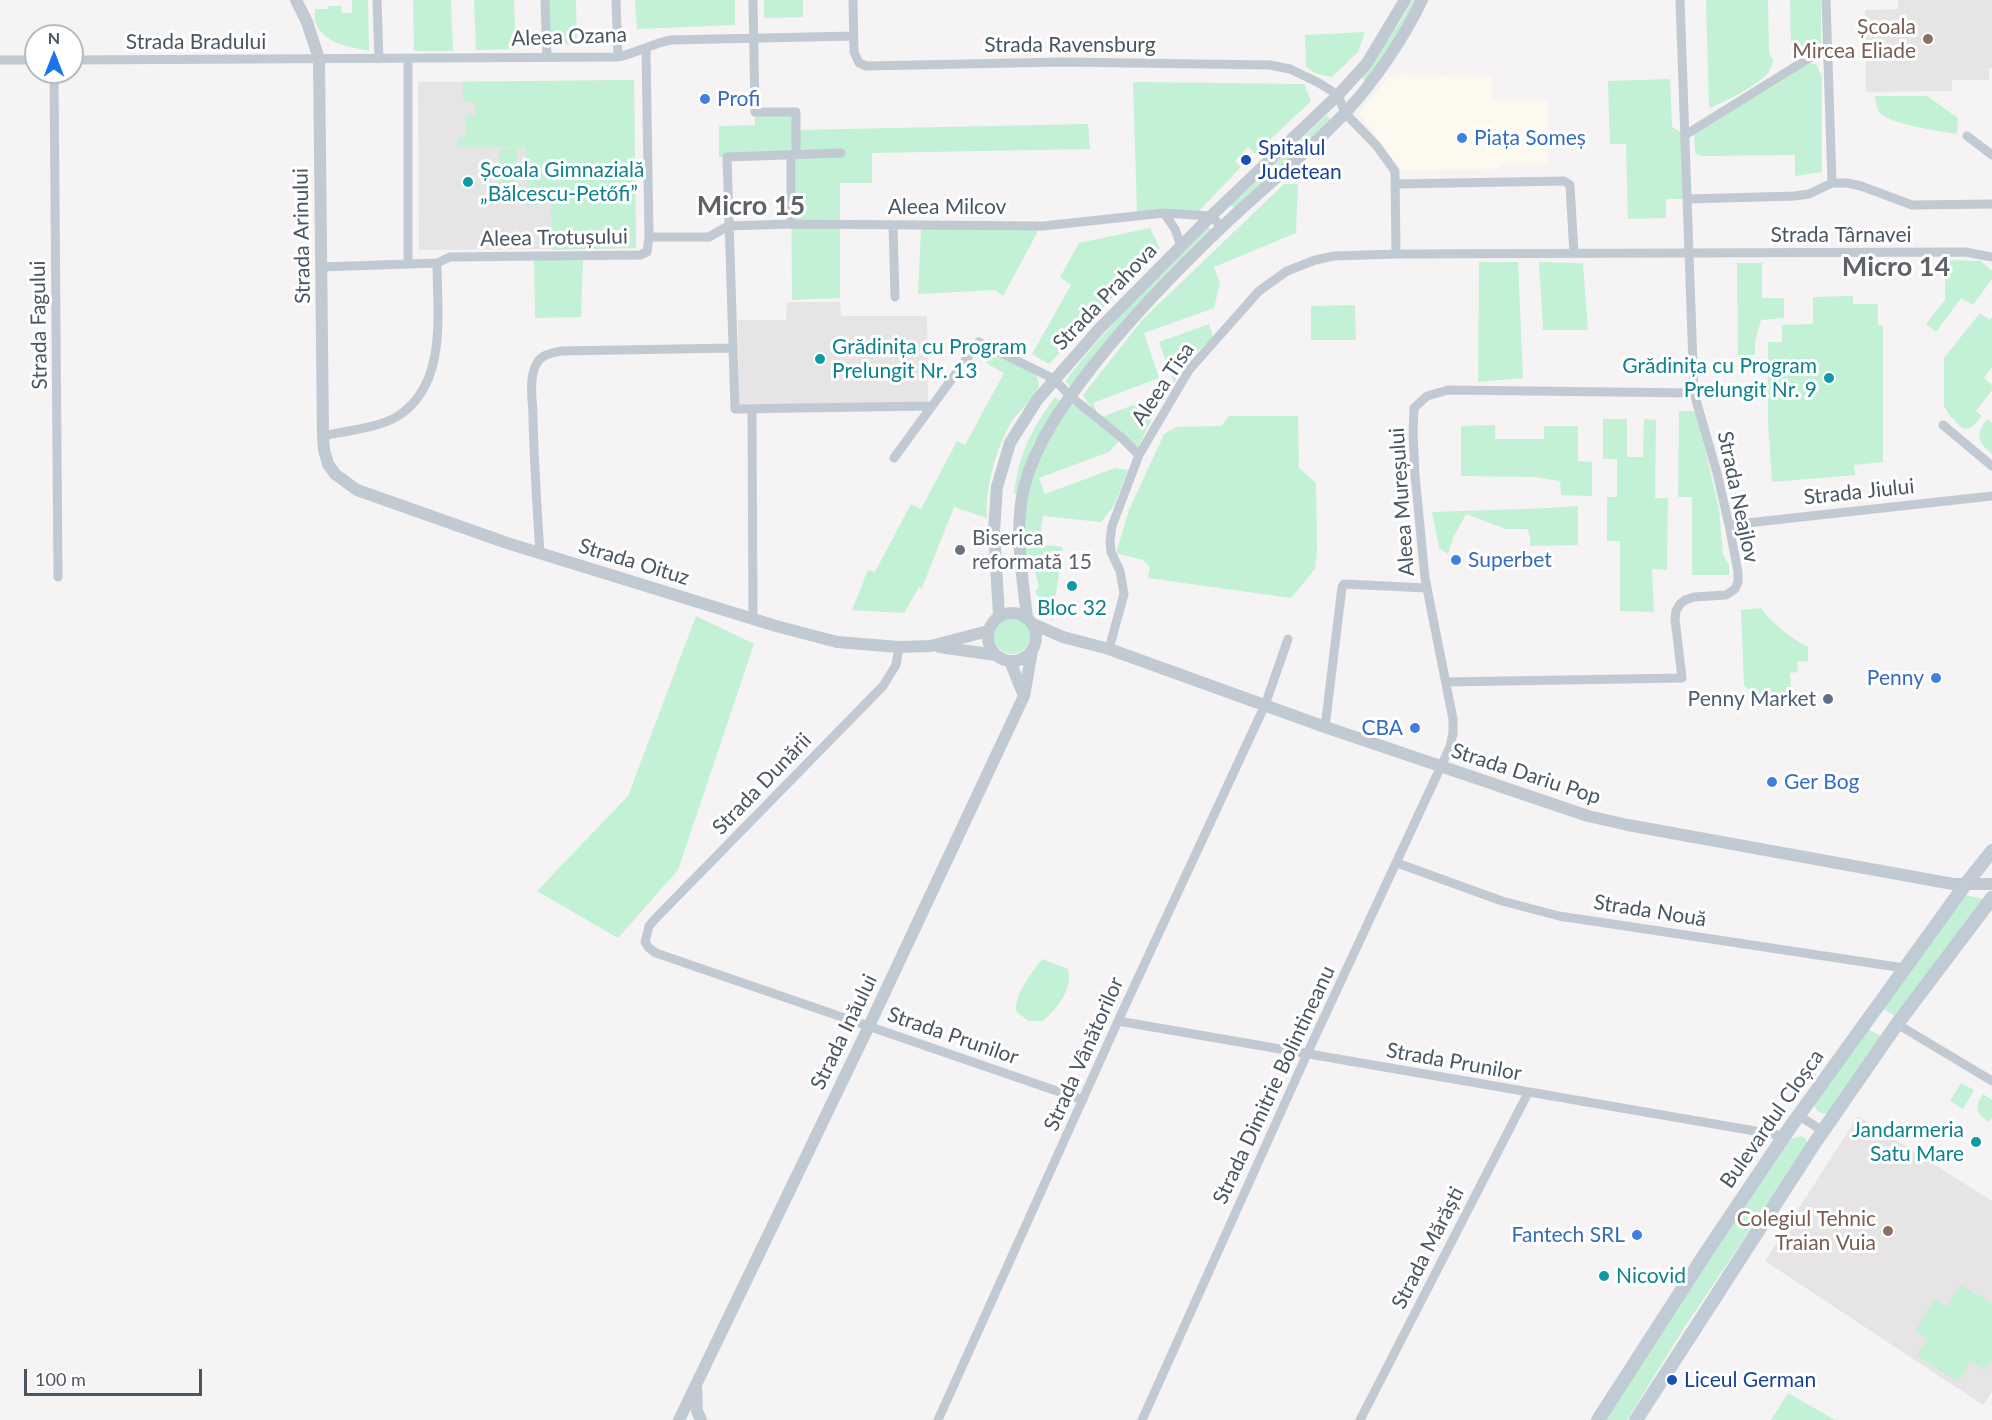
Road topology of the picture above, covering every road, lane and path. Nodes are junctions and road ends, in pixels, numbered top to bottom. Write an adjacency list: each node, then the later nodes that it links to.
1 (296, 0): 17 (street, Strada Arinului)
2 (377, 0): 18 (street)
3 (545, 0): 15 (street)
4 (616, 0): 16 (street)
5 (753, 0): 12 (street)
6 (853, 0): 11 (street, Strada Ravensburg)
7 (1405, 0): 24 (street, Strada Prahova)
8 (1422, 0): 25 (street, Strada Prahova)
9 (1680, 0): 26 (street, Strada Neajlov)
10 (1826, 0): 13 (street)
11 (854, 36): 12 (street, Aleea Ozana); 24 (street, Strada Ravensburg)
12 (753, 37): 14 (street, Aleea Ozana); 29 (street)
13 (1827, 47): 26 (street); 31 (street)
14 (646, 49): 16 (street, Aleea Ozana); 41 (street)
15 (548, 57): 16 (street, Aleea Ozana); 19 (street, Aleea Ozana)
16 (618, 57)
17 (319, 59): 18 (street, Aleea Ozana); 22 (street, Strada Bradului); 49 (street, Strada Arinului)
18 (379, 59): 19 (street, Aleea Ozana)
19 (408, 59): 47 (street)
20 (0, 60): 21 (street)
21 (24, 60)
22 (84, 60)
23 (54, 84): 66 (street, Strada Fagului)
24 (1338, 95): 25 (street); 36 (street, Strada Prahova)
25 (1346, 113): 32 (street); 40 (street, Strada Prahova)
26 (1685, 135): 33 (street, Strada Neajlov)
27 (1967, 136): 30 (street)
28 (841, 153): 29 (street)
29 (794, 155): 37 (street); 39 (street)
30 (1992, 155)
31 (1832, 183): 33 (street); 34 (street)
32 (1396, 184): 43 (street); 44 (street)
33 (1689, 199): 45 (street, Strada Neajlov)
34 (1992, 204)
35 (1164, 213): 36 (street, Aleea Milcov); 38 (street, Aleea Milcov); 42 (street)
36 (1211, 216): 40 (street); 42 (street, Strada Prahova)
37 (791, 224): 38 (street, Aleea Milcov); 39 (street, Aleea Milcov)
38 (893, 225): 50 (street)
39 (728, 226): 41 (street, Aleea Trotușului); 51 (street)
40 (1222, 226): 54 (street, Strada Prahova)
41 (650, 237): 48 (street, Aleea Trotușului)
42 (1181, 246): 52 (street, Strada Prahova)
43 (1396, 254): 44 (street, Aleea Tisa); 59 (street, Aleea Tisa)
44 (1574, 254): 45 (street, Aleea Tisa)
45 (1689, 254): 46 (street, Strada Târnavei); 53 (street, Strada Neajlov)
46 (1992, 257)
47 (408, 263): 48 (street, Aleea Trotușului); 49 (street, Aleea Trotușului)
48 (437, 263): 58 (street)
49 (321, 267): 58 (street, Strada Arinului)
50 (895, 297)
51 (733, 348): 56 (street); 65 (street)
52 (1054, 379): 54 (street); 55 (street); 68 (street, Strada Prahova)
53 (1694, 393): 64 (street, Strada Neajlov); 67 (street, Aleea Mureșului)
54 (1070, 396): 59 (street); 70 (street, Strada Prahova)
55 (932, 406): 56 (street); 60 (street)
56 (752, 409): 69 (street)
57 (1943, 425): 61 (street)
58 (323, 436): 62 (street, Strada Arinului)
59 (1139, 455): 77 (street, Aleea Tisa)
60 (894, 458)
61 (1992, 465)
62 (335, 474): 65 (street, Strada Oituz)
63 (1992, 496): 64 (street, Strada Jiului)
64 (1729, 525): 80 (street, Strada Neajlov)
65 (540, 553): 69 (street, Strada Oituz)
66 (58, 577)
67 (1426, 588): 80 (street, Aleea Mureșului); 83 (street)
68 (999, 616): 70 (street); 71 (street)
69 (753, 619): 76 (street, Strada Oituz)
70 (1030, 621): 72 (street, Strada Dariu Pop); 75 (street)
71 (988, 632): 74 (street, Strada Oituz); 78 (street)
72 (1063, 637): 75 (street, Strada Dariu Pop); 77 (street, Strada Dariu Pop)
73 (1288, 639): 82 (street, Strada Vânătorilor)
74 (931, 646): 76 (street, Strada Oituz); 78 (street, Strada Oituz)
75 (1034, 646): 79 (street); 81 (street, Strada Inăului)
76 (899, 647): 90 (street, Strada Dunării)
77 (1109, 649): 82 (street, Strada Dariu Pop)
78 (996, 655): 79 (street)
79 (1010, 661): 81 (street)
80 (1446, 682): 84 (street, Aleea Mureșului)
81 (1024, 696): 94 (street, Strada Inăului)
82 (1265, 705): 83 (street, Strada Dariu Pop); 92 (street, Strada Vânătorilor)
83 (1325, 727): 84 (street, Strada Dariu Pop)
84 (1441, 766): 86 (street, Strada Dimitrie Bolintineanu); 88 (street, Strada Dariu Pop)
85 (1992, 851): 88 (main road, Bulevardul Cloșca)
86 (1397, 863): 91 (street, Strada Nouă); 95 (street, Strada Dimitrie Bolintineanu)
87 (1992, 884): 88 (street, Strada Dariu Pop)
88 (1965, 885): 91 (main road, Bulevardul Cloșca)
89 (1992, 898): 93 (main road)
90 (645, 942): 94 (street, Strada Prunilor)
91 (1904, 968): 99 (main road, Bulevardul Cloșca)
92 (1118, 1021): 95 (street, Strada Prunilor); 98 (street, Strada Vânătorilor)
93 (1897, 1024): 96 (street); 100 (main road)
94 (869, 1026): 98 (street, Strada Prunilor); 102 (street, Strada Inăului)
95 (1307, 1054): 97 (street, Strada Prunilor); 106 (street, Strada Dimitrie Bolintineanu)
96 (1992, 1081)
97 (1528, 1093): 101 (street, Strada Prunilor); 107 (street, Strada Mărăști)
98 (1083, 1100): 105 (street, Strada Vânătorilor)
99 (1798, 1115): 100 (street); 101 (main road, Bulevardul Cloșca)
100 (1824, 1131): 109 (main road)
101 (1784, 1136): 108 (main road, Bulevardul Cloșca)
102 (696, 1382): 103 (street, Strada Inăului); 104 (street)
103 (679, 1420)
104 (700, 1420)
105 (938, 1420)
106 (1142, 1420)
107 (1360, 1420)
108 (1598, 1420)
109 (1636, 1420)

